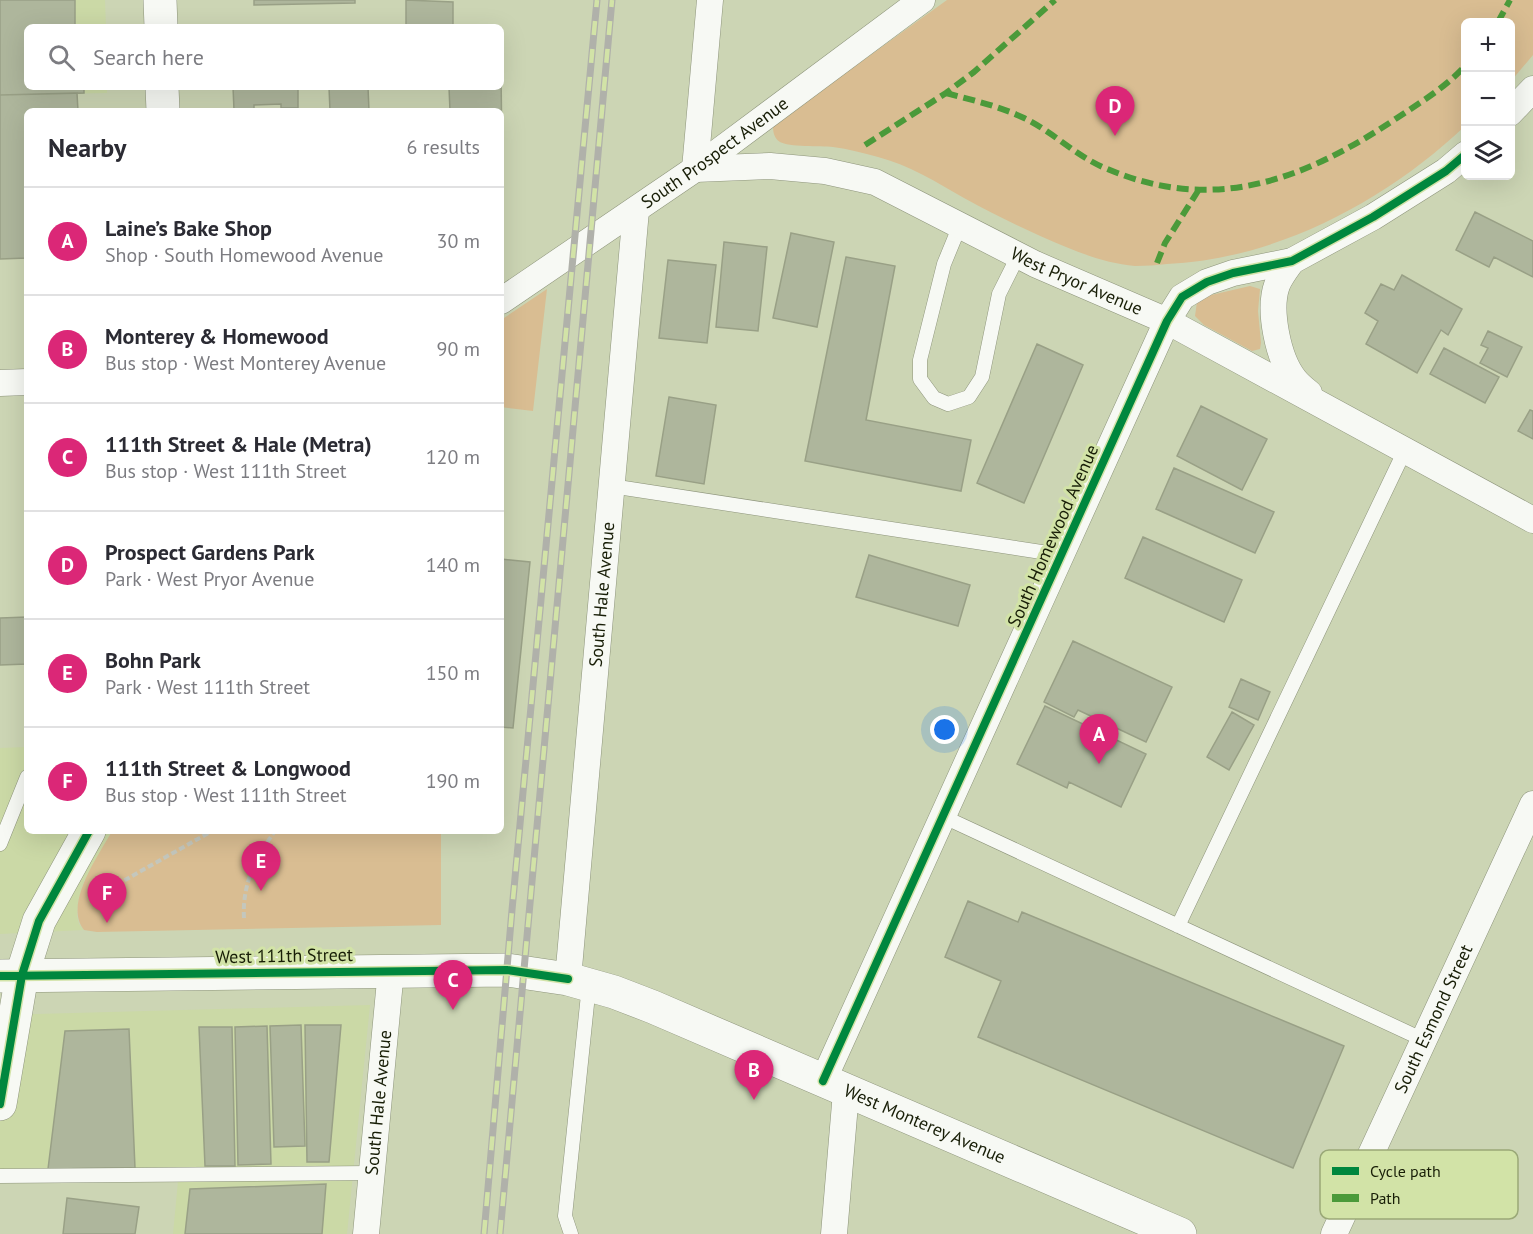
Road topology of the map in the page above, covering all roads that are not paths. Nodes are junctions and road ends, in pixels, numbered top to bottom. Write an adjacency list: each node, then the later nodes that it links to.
1 (160, 0): 4 (main road)
2 (710, 0): 10 (street)
3 (922, 0): 10 (street, South Prospect Avenue)
4 (161, 24)
5 (1533, 89): 8 (street)
6 (162, 90): 7 (main road)
7 (163, 108)
8 (1515, 108)
9 (1461, 158): 14 (street, South Homewood Avenue)
10 (695, 169): 11 (street, South Prospect Avenue); 12 (street, West Pryor Avenue)
11 (636, 210): 15 (street, South Prospect Avenue); 21 (street, South Hale Avenue)
12 (960, 225): 13 (street, West Pryor Avenue); 13 (lane)
13 (1018, 256): 16 (street, West Pryor Avenue)
14 (1292, 261): 16 (street, South Homewood Avenue); 19 (street, South Homewood Avenue)
15 (504, 299)
16 (1167, 321): 19 (street, West Pryor Avenue); 23 (street, South Homewood Avenue)
17 (24, 382): 18 (street)
18 (0, 383)
19 (1322, 405): 20 (street, West Pryor Avenue)
20 (1405, 450): 22 (street, West Pryor Avenue); 29 (lane)
21 (611, 486): 23 (lane); 32 (street, South Hale Avenue)
22 (1533, 520)
23 (1061, 555): 26 (street, South Homewood Avenue)
24 (24, 784): 28 (lane)
25 (1533, 804): 33 (street, South Esmond Street)
26 (944, 817): 29 (lane); 35 (street, South Homewood Avenue)
27 (87, 834): 31 (main road)
28 (0, 844)
29 (1178, 926): 33 (lane)
30 (391, 970): 31 (main road, West 111th Street); 32 (main road, West 111th Street); 37 (street, South Hale Avenue)
31 (11, 975): 34 (main road)
32 (579, 982): 35 (main road, West Monterey Avenue); 41 (lane)
33 (1424, 1040): 36 (street, South Esmond Street)
34 (2, 1083)
35 (834, 1086): 42 (street, South Homewood Avenue); 43 (main road, West Monterey Avenue)
36 (1373, 1150)
37 (372, 1173): 38 (lane); 40 (street, South Hale Avenue)
38 (0, 1176)
39 (1341, 1219): 44 (street, South Esmond Street)
40 (366, 1234)
41 (571, 1234)
42 (834, 1234)
43 (1180, 1234)
44 (1334, 1234)

